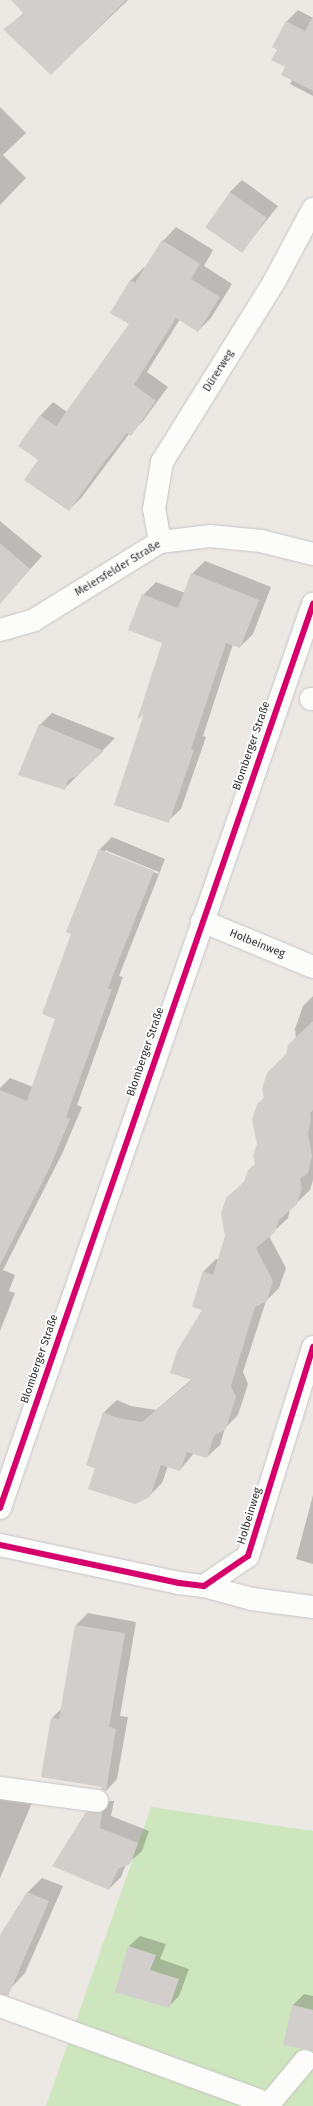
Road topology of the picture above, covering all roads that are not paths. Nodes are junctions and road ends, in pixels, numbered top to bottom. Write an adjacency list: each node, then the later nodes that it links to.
1 (313, 209): 2 (street, Dürerweg)
2 (160, 542): 3 (street, Meiersfelder Straße); 5 (street, Meiersfelder Straße)
3 (313, 554)
4 (313, 604): 6 (street, Blomberger Straße)
5 (0, 630)
6 (202, 921): 7 (street, Holbeinweg); 9 (street, Blomberger Straße)
7 (313, 967)
8 (313, 1347): 11 (street, Holbeinweg)
9 (0, 1508)
10 (0, 1545): 11 (street)
11 (204, 1586): 12 (street)
12 (313, 1607)
13 (0, 1788): 14 (street)
14 (97, 1801)
15 (0, 2006): 16 (street)
16 (305, 2061)

